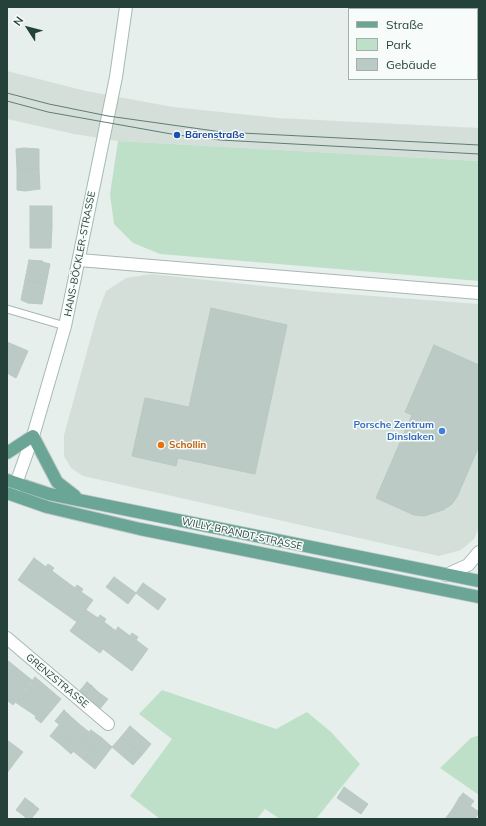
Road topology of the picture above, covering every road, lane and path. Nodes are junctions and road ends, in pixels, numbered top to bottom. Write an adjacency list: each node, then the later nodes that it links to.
1 (126, 7): 2 (street, HANS-BÖCKLER-STRASSE)
2 (79, 260): 3 (street); 5 (street, HANS-BÖCKLER-STRASSE)
3 (479, 293)
4 (7, 309): 5 (lane)
5 (66, 326): 6 (street, HANS-BÖCKLER-STRASSE)
6 (33, 436): 7 (main road); 8 (street, HANS-BÖCKLER-STRASSE); 10 (main road)
7 (7, 453)
8 (12, 481): 9 (street, HANS-BÖCKLER-STRASSE); 10 (main road, WILLY-BRANDT-STRASSE)
9 (10, 494): 14 (main road, WILLY-BRANDT-STRASSE)
10 (80, 499): 12 (main road, WILLY-BRANDT-STRASSE)
11 (479, 552): 12 (street)
12 (446, 576): 13 (main road, WILLY-BRANDT-STRASSE)
13 (479, 581)
14 (477, 596)
15 (7, 638): 16 (street, GRENZSTRASSE)
16 (108, 724)

